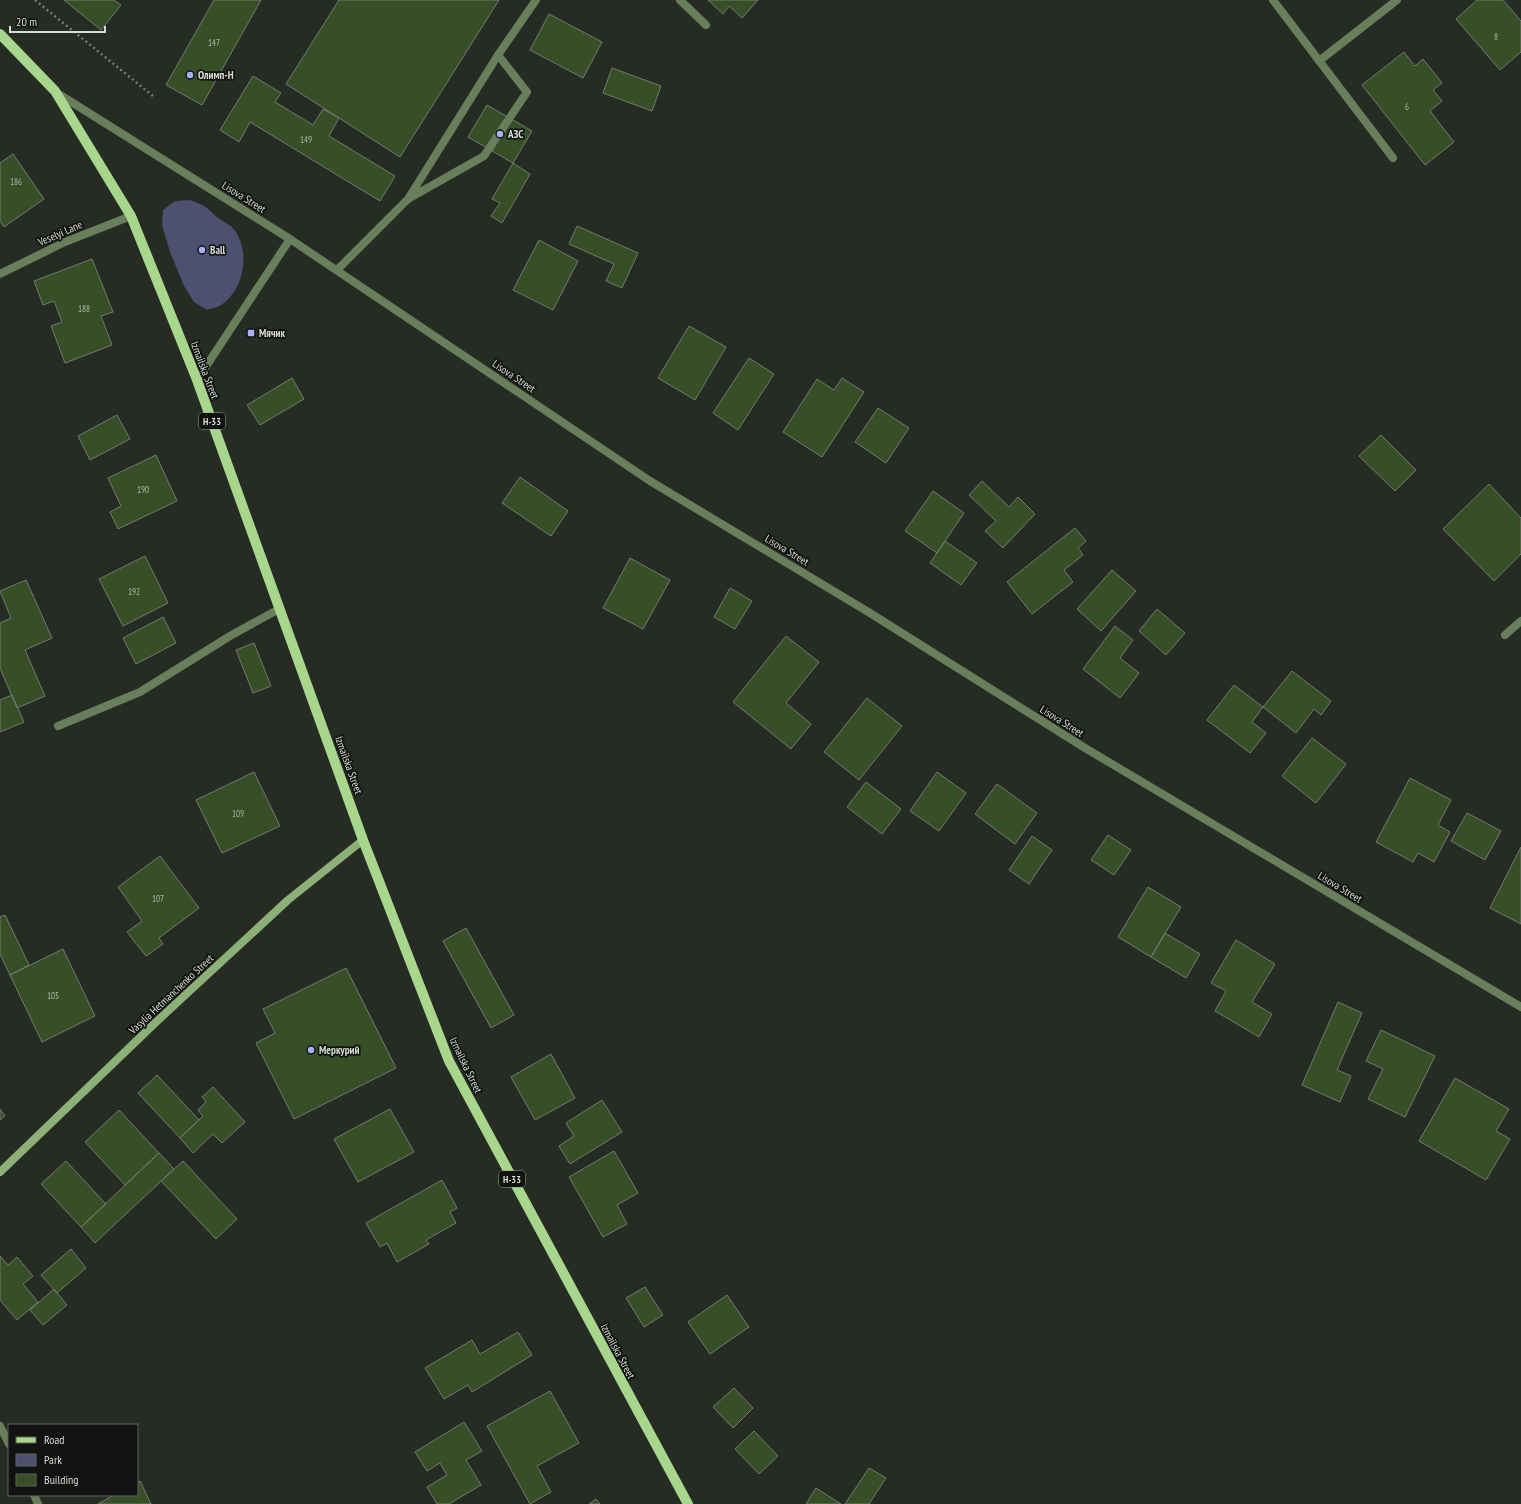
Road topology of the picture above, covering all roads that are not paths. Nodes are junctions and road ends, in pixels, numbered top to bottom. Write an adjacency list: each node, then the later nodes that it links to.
1 (536, 0): 7 (street)
2 (680, 0): 5 (street)
3 (1273, 0): 8 (street)
4 (1398, 0): 8 (street)
5 (706, 25)
6 (0, 34): 9 (main road, Izmailska Street / Н-33)
7 (498, 55): 11 (street); 11 (street)
8 (1319, 61): 10 (street)
9 (54, 91): 12 (main road, Izmailska Street / Н-33); 13 (street, Lisova Street)
10 (1393, 158)
11 (408, 199): 14 (street)
12 (131, 216): 15 (street, Veselyi Lane); 16 (main road, Izmailska Street / Н-33)
13 (290, 239): 14 (street, Lisova Street); 16 (street)
14 (337, 270): 22 (street, Lisova Street)
15 (0, 274)
16 (197, 380): 17 (main road, Izmailska Street / Н-33)
17 (279, 609): 20 (street); 21 (main road, Izmailska Street / Н-33)
18 (1521, 621): 19 (street)
19 (1505, 636)
20 (58, 726)
21 (363, 840): 23 (main road, Vasylia Hetmanchenko Street); 26 (main road, Izmailska Street / Н-33)
22 (1521, 1007)
23 (0, 1172)
24 (0, 1426): 25 (street)
25 (8, 1442)
26 (688, 1504)

